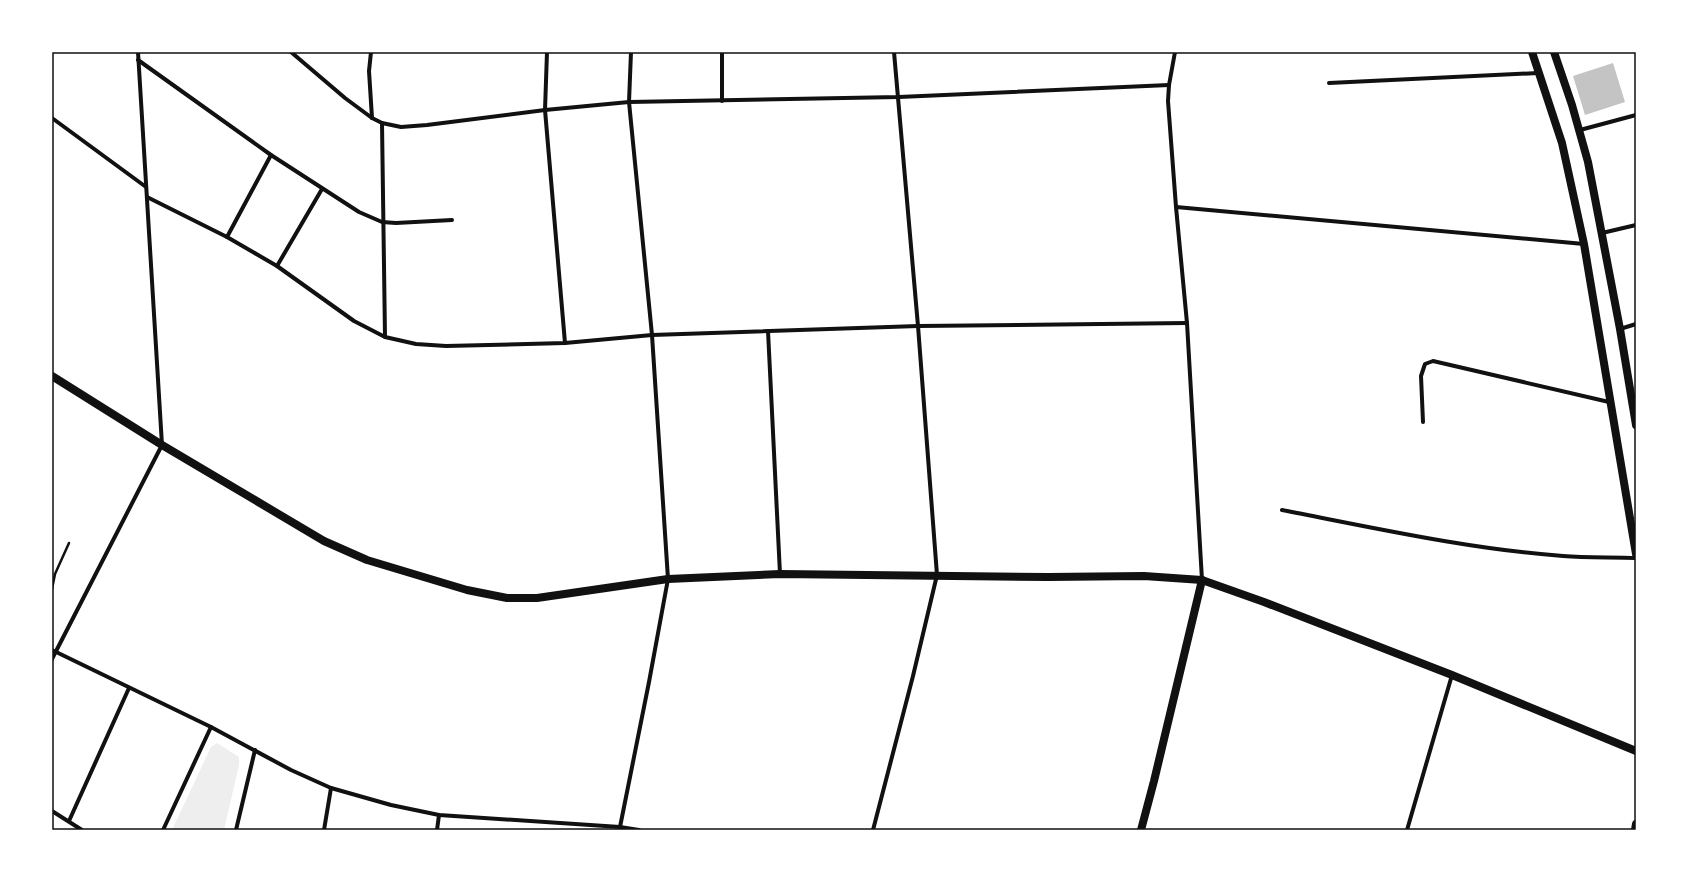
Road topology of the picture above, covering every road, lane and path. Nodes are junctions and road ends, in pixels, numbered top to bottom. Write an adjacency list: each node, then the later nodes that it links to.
1 (138, 52): 11 (street)
2 (291, 52): 21 (street)
3 (371, 52): 21 (street)
4 (547, 52): 18 (street)
5 (631, 52): 17 (street)
6 (722, 52): 16 (street)
7 (894, 52): 15 (street)
8 (1175, 52): 14 (street)
9 (1532, 52): 12 (main road)
10 (1554, 52): 23 (main road)
11 (138, 60): 24 (street); 25 (street)
12 (1539, 73): 13 (street); 34 (main road)
13 (1329, 83)
14 (1168, 84): 15 (street); 28 (street)
15 (899, 97): 16 (street); 38 (street)
16 (722, 101): 17 (street)
17 (629, 102): 18 (street); 41 (street)
18 (545, 110): 22 (street); 43 (street)
19 (1636, 115): 23 (street)
20 (52, 118): 25 (street)
21 (372, 118): 22 (street)
22 (382, 123): 30 (street)
23 (1580, 130): 32 (main road)
24 (271, 155): 26 (street); 33 (street)
25 (146, 186): 27 (street)
26 (322, 189): 30 (street); 35 (street)
27 (147, 197): 33 (street); 48 (street)
28 (1176, 207): 34 (street); 36 (street)
29 (452, 220): 30 (street)
30 (382, 222): 42 (street)
31 (1636, 225): 32 (street)
32 (1602, 233): 39 (main road)
33 (227, 237): 35 (street)
34 (1584, 244): 45 (main road)
35 (277, 266): 42 (street)
36 (1187, 323): 38 (street); 56 (street)
37 (1636, 324): 39 (street)
38 (918, 326): 40 (street); 54 (street)
39 (1620, 329): 46 (main road)
40 (768, 331): 41 (street); 53 (street)
41 (652, 335): 43 (street); 55 (street)
42 (385, 337): 43 (street)
43 (565, 343)
44 (52, 376): 48 (main road)
45 (1609, 402): 47 (street); 51 (main road)
46 (1636, 421)
47 (1423, 422)
48 (162, 445): 55 (main road); 58 (street)
49 (1282, 510): 52 (street)
50 (69, 543): 57 (path)
51 (1636, 554)
52 (1636, 558)
53 (780, 574): 54 (main road); 55 (main road)
54 (937, 575): 56 (main road); 77 (street)
55 (668, 579): 70 (street)
56 (1202, 580): 60 (main road); 78 (main road)
57 (52, 589)
58 (54, 650): 59 (street); 61 (street)
59 (52, 659)
60 (1452, 675): 64 (main road); 79 (street)
61 (129, 688): 62 (street); 68 (street)
62 (212, 727): 63 (street); 72 (street)
63 (255, 750): 65 (street); 73 (street)
64 (1636, 751)
65 (331, 788): 67 (street); 74 (street)
66 (52, 811): 68 (street)
67 (439, 814): 70 (street); 75 (street)
68 (69, 821): 71 (street)
69 (1636, 824): 80 (main road)
70 (620, 827): 76 (street)
71 (82, 830)
72 (164, 830)
73 (236, 830)
74 (324, 830)
75 (437, 830)
76 (639, 830)
77 (873, 830)
78 (1141, 830)
79 (1407, 830)
80 (1635, 830)

